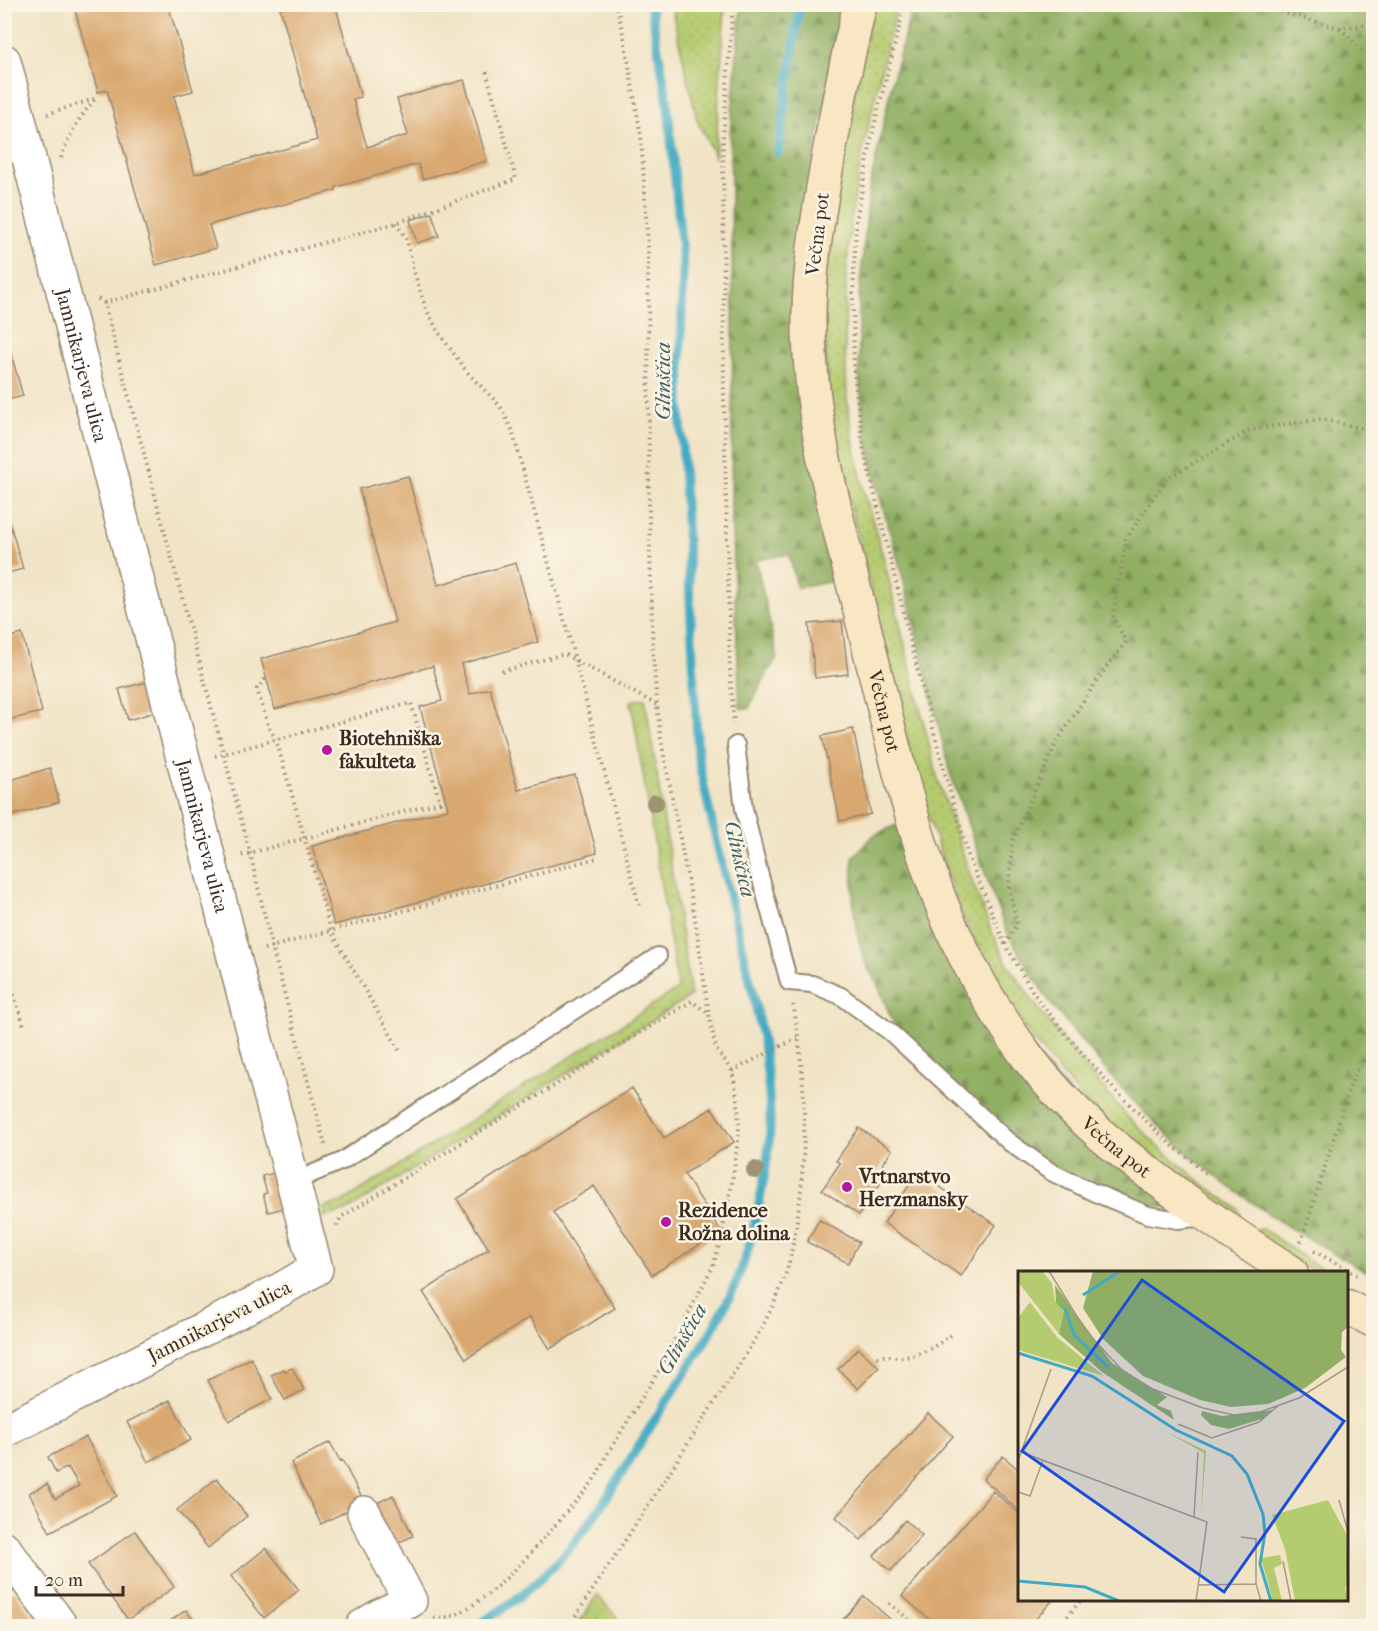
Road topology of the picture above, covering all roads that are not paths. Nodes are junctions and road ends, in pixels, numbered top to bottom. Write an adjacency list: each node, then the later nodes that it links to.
1 (860, 4): 7 (main road, Večna pot)
2 (4, 61): 3 (street, Jamnikarjeva ulica)
3 (17, 143): 6 (street, Jamnikarjeva ulica)
4 (736, 745): 7 (lane)
5 (658, 956): 6 (lane)
6 (293, 1182): 11 (street, Jamnikarjeva ulica)
7 (1208, 1216): 8 (main road, Večna pot)
8 (1301, 1261)
9 (1348, 1307): 10 (main road)
10 (1374, 1321)
11 (4, 1431)
12 (364, 1513): 15 (street)
13 (4, 1548): 14 (street)
14 (61, 1626)
15 (363, 1626)

